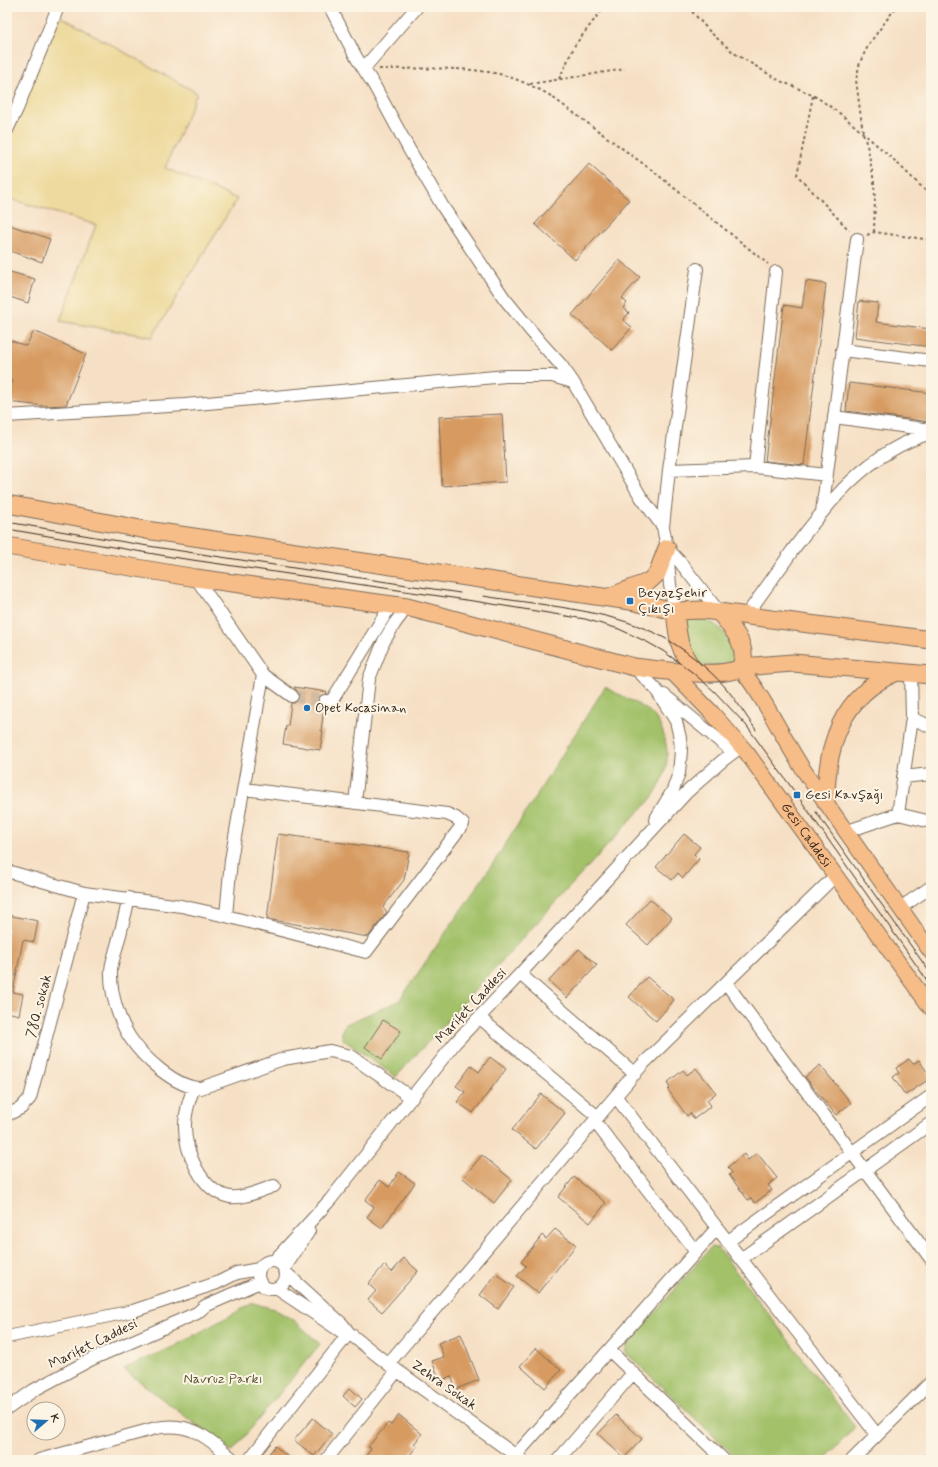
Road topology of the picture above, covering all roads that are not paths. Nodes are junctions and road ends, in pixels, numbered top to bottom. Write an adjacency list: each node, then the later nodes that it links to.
1 (330, 7): 4 (street)
2 (418, 7): 4 (street)
3 (56, 8): 5 (street)
4 (364, 68): 11 (street)
5 (7, 130)
6 (857, 238): 9 (street)
7 (697, 269): 16 (street)
8 (776, 272): 15 (street)
9 (842, 350): 10 (street); 13 (street)
10 (931, 361)
11 (573, 382): 12 (street); 20 (street)
12 (7, 416)
13 (834, 418): 14 (street); 17 (street)
14 (931, 432): 19 (street)
15 (755, 467): 16 (street); 17 (street)
16 (669, 470): 20 (street)
17 (827, 474): 19 (street)
18 (7, 504): 24 (highway)
19 (822, 512): 28 (street)
20 (663, 527): 22 (street)
21 (7, 546): 23 (highway)
22 (666, 548): 24 (highway); 26 (street); 27 (street)
23 (196, 578): 25 (highway); 35 (street)
24 (607, 598): 26 (highway)
25 (399, 606): 31 (highway); 39 (street); 47 (street)
26 (675, 611): 27 (highway); 33 (highway)
27 (719, 612): 28 (highway); 30 (highway)
28 (746, 616): 29 (highway)
29 (931, 640)
30 (745, 666): 33 (highway); 34 (highway); 46 (main road)
31 (634, 667): 32 (highway); 37 (street)
32 (671, 671): 33 (highway); 42 (main road, Gesi Caddesi)
33 (695, 672)
34 (904, 672): 36 (highway); 40 (street); 46 (highway)
35 (263, 675): 38 (street); 45 (street)
36 (931, 675)
37 (655, 688): 42 (street); 51 (street)
38 (292, 696)
39 (325, 701)
40 (912, 718): 41 (street); 44 (street)
41 (931, 727)
42 (737, 749): 51 (street); 53 (main road, Gesi Caddesi)
43 (931, 774): 44 (street)
44 (903, 777): 48 (street)
45 (244, 789): 47 (street); 58 (street)
46 (826, 802): 50 (main road)
47 (355, 803): 58 (street)
48 (898, 814): 49 (street); 50 (street)
49 (931, 822)
50 (845, 832): 57 (main road)
51 (644, 840): 60 (street, Marifet Caddesi)
52 (7, 871): 55 (street)
53 (836, 875): 61 (street); 62 (main road, Gesi Caddesi)
54 (931, 887): 57 (street)
55 (84, 893): 56 (street); 69 (street, 780. sokak)
56 (129, 898): 58 (street); 65 (street)
57 (900, 908): 59 (main road)
58 (226, 916)
59 (931, 952)
60 (520, 974): 63 (street, Marifet Caddesi); 64 (street)
61 (726, 983): 64 (street); 72 (street)
62 (931, 1008)
63 (480, 1018): 68 (street, Marifet Caddesi); 70 (street)
64 (635, 1074): 67 (street)
65 (194, 1088): 68 (street); 74 (street)
66 (931, 1096): 72 (street)
67 (616, 1097): 70 (street); 76 (street)
68 (412, 1098): 75 (street, Marifet Caddesi)
69 (7, 1115)
70 (597, 1119): 78 (street); 87 (street)
71 (931, 1123): 73 (street)
72 (852, 1153): 73 (street); 77 (street)
73 (865, 1170): 79 (street); 80 (street)
74 (274, 1186)
75 (330, 1200): 81 (street); 82 (street)
76 (717, 1228): 77 (street); 78 (street)
77 (728, 1242): 79 (street)
78 (696, 1252): 86 (street)
79 (740, 1259): 91 (street)
80 (931, 1259)
81 (274, 1261): 82 (street); 83 (street)
82 (285, 1271): 83 (street); 84 (street)
83 (264, 1281): 84 (street); 85 (street); 90 (street, Marifet Caddesi)
84 (349, 1333): 87 (street, Zehra Sokak); 95 (street)
85 (7, 1337)
86 (609, 1350): 88 (street); 92 (street)
87 (393, 1368): 92 (street, Zehra Sokak); 96 (street)
88 (633, 1374): 97 (street); 98 (street)
89 (931, 1382): 91 (street)
90 (7, 1409)
91 (877, 1435): 99 (street)
92 (519, 1458)
93 (39, 1460): 94 (street)
94 (234, 1460)
95 (249, 1460)
96 (326, 1460)
97 (558, 1460)
98 (724, 1460)
99 (852, 1460)

